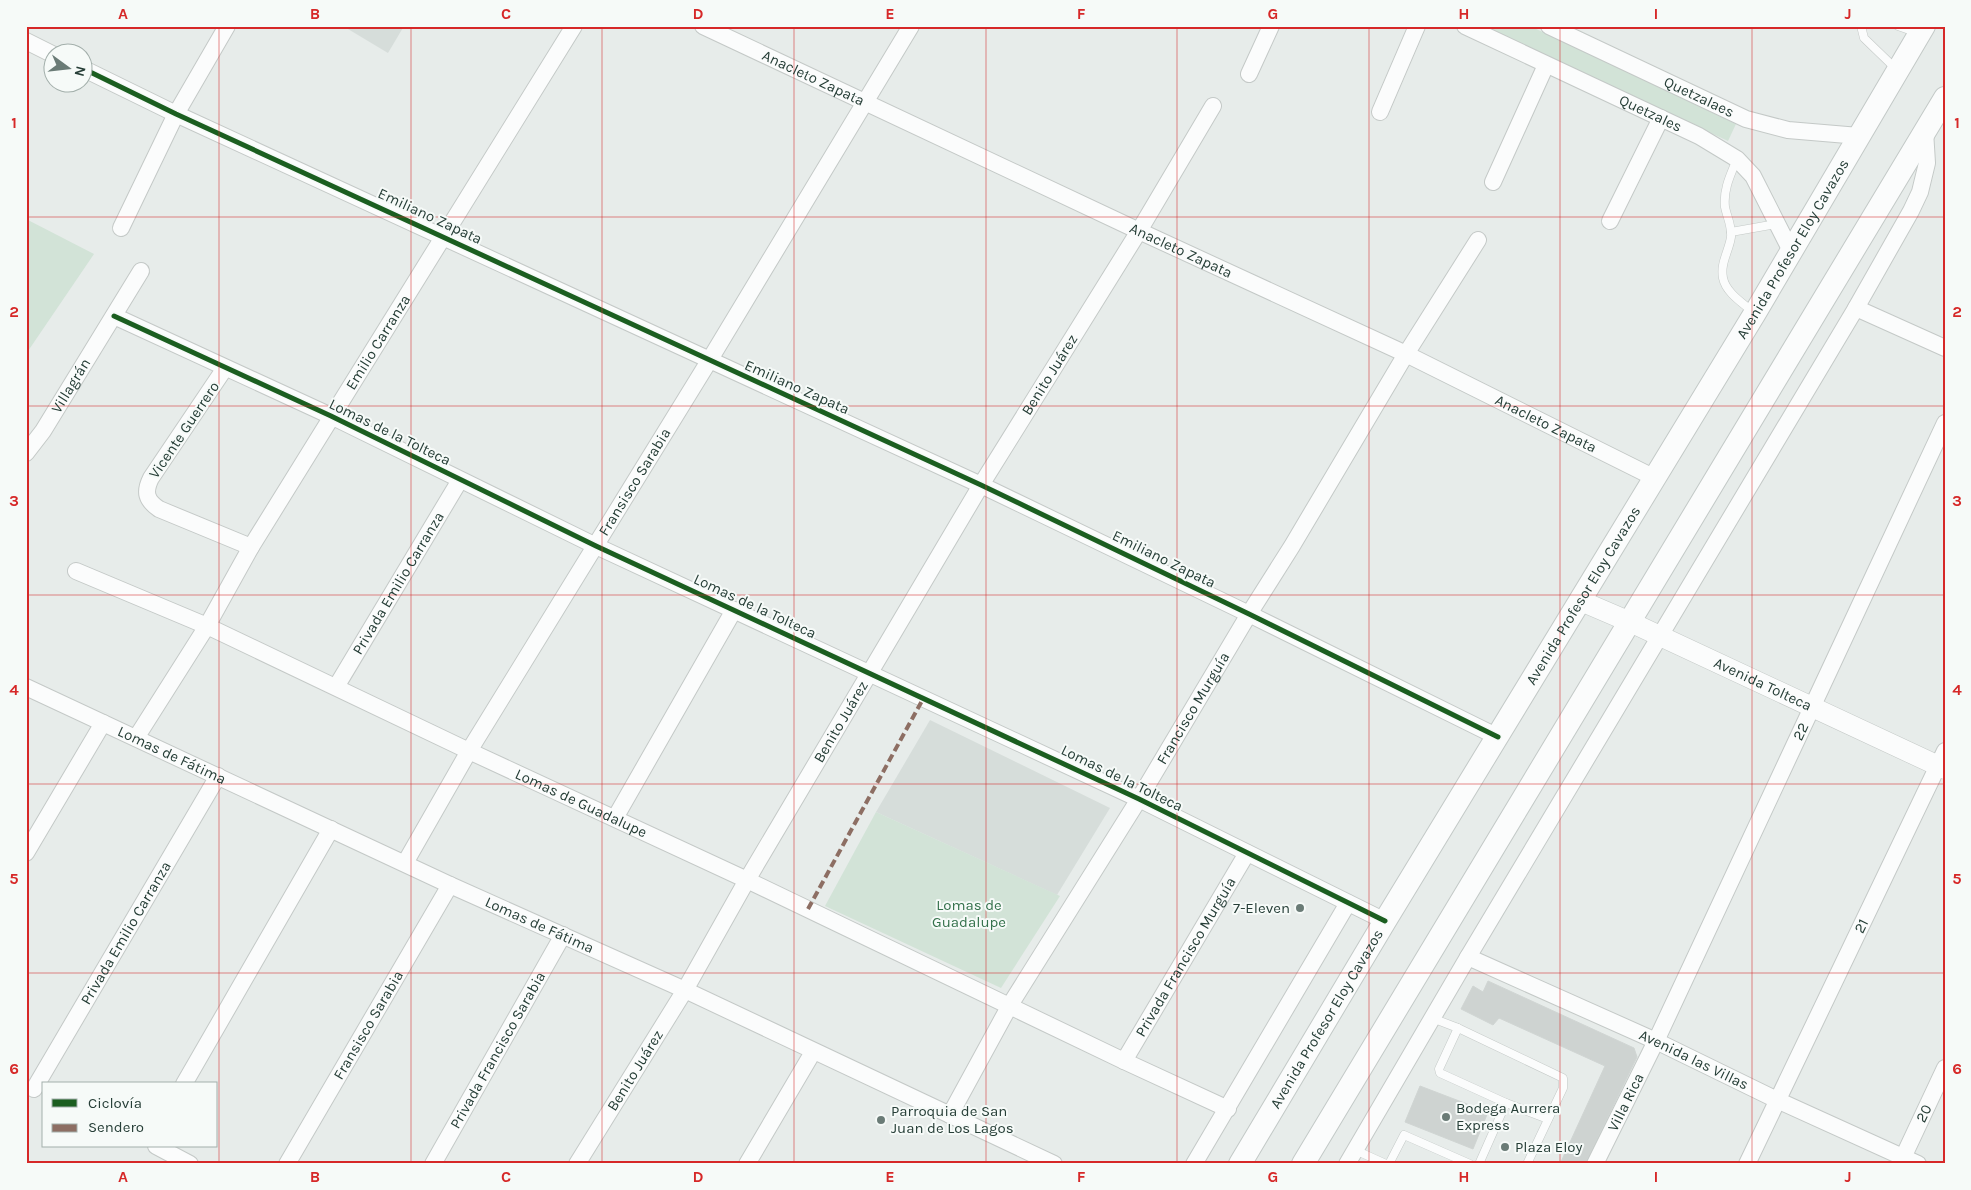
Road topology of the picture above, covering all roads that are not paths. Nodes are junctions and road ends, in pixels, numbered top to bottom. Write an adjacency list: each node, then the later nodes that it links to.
1 (227, 26): 22 (street)
2 (574, 26): 33 (street, Emilio Carranza)
3 (703, 26): 19 (street, Anacleto Zapata)
4 (911, 26): 19 (street)
5 (1271, 26): 17 (street)
6 (1417, 26): 21 (street)
7 (1465, 26): 14 (street, Quetzales)
8 (1549, 26): 25 (street, Quetzalaes)
9 (1861, 26): 15 (lane)
10 (1898, 26): 11 (lane)
11 (1922, 30): 15 (main road, Avenida Profesor Eloy Cavazos)
12 (26, 41): 13 (street)
13 (42, 49)
14 (1546, 65): 23 (street, Quetzales); 27 (street)
15 (1898, 71): 25 (main road, Avenida Profesor Eloy Cavazos)
16 (92, 73): 22 (street, Emiliano Zapata)
17 (1249, 74)
18 (1945, 98): 24 (main road)
19 (866, 103): 31 (street, Anacleto Zapata); 42 (street, Fransisco Sarabia)
20 (1213, 106): 31 (street, Benito Juárez)
21 (1380, 112)
22 (176, 114): 30 (street); 33 (street, Emiliano Zapata)
23 (1660, 118): 26 (street, Quetzales); 28 (street)
24 (1925, 131): 37 (street); 56 (main road)
25 (1859, 136): 35 (main road, Avenida Profesor Eloy Cavazos)
26 (1737, 159): 29 (street, Quetzales); 32 (lane)
27 (1493, 182)
28 (1610, 221)
29 (1776, 224): 32 (lane); 35 (street, Quetzales)
30 (121, 228)
31 (1139, 231): 41 (street, Anacleto Zapata); 49 (street, Benito Juárez)
32 (1731, 232): 38 (lane)
33 (445, 237): 42 (street, Emiliano Zapata); 44 (street, Emilio Carranza)
34 (1478, 240): 41 (street)
35 (1791, 251): 38 (main road, Avenida Profesor Eloy Cavazos)
36 (141, 271): 39 (street, Villagrán)
37 (1856, 308): 40 (street); 58 (street)
38 (1755, 313): 47 (main road, Avenida Profesor Eloy Cavazos)
39 (114, 316): 43 (street, Lomas de la Tolteca); 46 (street, Villagrán)
40 (1945, 348)
41 (1406, 354): 47 (street, Anacleto Zapata); 55 (street, Francisco Murguía)
42 (709, 361): 49 (street, Emiliano Zapata); 50 (street, Fransisco Sarabia)
43 (225, 368): 44 (street, Lomas de la Tolteca); 51 (street, Vicente Guerrero)
44 (331, 416): 48 (street, Lomas de la Tolteca); 51 (street, Emilio Carranza)
45 (1945, 423): 62 (street, 22)
46 (26, 453)
47 (1655, 478): 53 (main road, Avenida Profesor Eloy Cavazos)
48 (460, 480): 50 (street, Lomas de la Tolteca); 60 (street, Privada Emilio Carranza)
49 (981, 485): 55 (street, Emiliano Zapata); 59 (street, Benito Juárez)
50 (596, 546): 54 (street, Lomas de la Tolteca); 66 (street, Fransisco Sarabia)
51 (251, 547): 57 (street, Emilio Carranza)
52 (76, 571): 57 (street, Lomas de Guadalupe)
53 (1581, 601): 56 (street, Avenida Tolteca); 64 (main road, Avenida Profesor Eloy Cavazos)
54 (734, 610): 59 (street, Lomas de la Tolteca); 70 (street)
55 (1249, 614): 64 (street, Emiliano Zapata); 69 (street, Francisco Murguía)
56 (1630, 622): 58 (street, Avenida Tolteca); 108 (main road)
57 (207, 626): 60 (street, Lomas de Guadalupe); 65 (street, Emilio Carranza)
58 (1659, 637): 62 (street, Avenida Tolteca); 80 (street)
59 (868, 673): 69 (street, Lomas de la Tolteca); 75 (street, Benito Juárez)
60 (336, 687): 66 (street, Lomas de Guadalupe)
61 (26, 688): 63 (street, Lomas de Fátima)
62 (1812, 707): 67 (street, Avenida Tolteca); 85 (street, 22)
63 (103, 723): 65 (street, Lomas de Fátima); 72 (street)
64 (1498, 737): 78 (main road, Avenida Profesor Eloy Cavazos)
65 (136, 738): 68 (street, Lomas de Fátima)
66 (469, 751): 70 (street, Lomas de Guadalupe); 74 (street, Fransisco Sarabia)
67 (1942, 762): 91 (street, 21)
68 (218, 776): 71 (street, Lomas de Fátima); 90 (street, Privada Emilio Carranza)
69 (1139, 799): 73 (street, Lomas de la Tolteca); 82 (street, Francisco Murguía)
70 (615, 818): 75 (street, Lomas de Guadalupe)
71 (332, 829): 74 (street, Lomas de Fátima); 89 (street)
72 (26, 853)
73 (1247, 853): 77 (street, Lomas de la Tolteca); 87 (street, Privada Francisco Murguía)
74 (405, 863): 76 (street, Lomas de Fátima)
75 (747, 880): 81 (street, Benito Juárez); 82 (street, Lomas de Guadalupe)
76 (450, 884): 79 (street, Lomas de Fátima); 101 (street, Fransisco Sarabia)
77 (1348, 902): 78 (street, Lomas de la Tolteca); 93 (street)
78 (1385, 921): 107 (main road, Avenida Profesor Eloy Cavazos)
79 (563, 935): 81 (street, Lomas de Fátima); 102 (street, Privada Francisco Sarabia)
80 (1468, 957): 83 (street); 85 (street, Avenida las Villas)
81 (685, 990): 86 (street, Lomas de Fátima); 103 (street, Benito Juárez)
82 (1010, 1005): 87 (street, Lomas de Guadalupe); 94 (street, Francisco Murguía)
83 (1432, 1018): 84 (lane); 97 (street)
84 (1458, 1028): 92 (lane); 95 (lane)
85 (1656, 1041): 91 (street, Avenida las Villas); 113 (street, Villa Rica)
86 (813, 1052): 94 (street, Lomas de Fátima); 104 (street)
87 (1124, 1061): 93 (street, Lomas de Guadalupe)
88 (1945, 1068): 99 (street, 20)
89 (185, 1082)
90 (35, 1090)
91 (1777, 1100): 99 (street, Avenida las Villas); 114 (street, 21)
92 (1506, 1103): 95 (lane); 111 (lane)
93 (1228, 1109): 106 (street)
94 (950, 1115): 98 (street, Lomas de Fátima)
95 (1548, 1119): 112 (lane)
96 (160, 1148): 100 (street)
97 (1351, 1157): 109 (lane)
98 (1031, 1159): 105 (street, Lomas de Fátima)
99 (1907, 1162)
100 (190, 1164)
101 (286, 1164)
102 (433, 1164)
103 (577, 1164)
104 (747, 1164)
105 (1054, 1164)
106 (1194, 1164)
107 (1240, 1164)
108 (1303, 1164)
109 (1387, 1164): 110 (lane)
110 (1470, 1164)
111 (1479, 1164)
112 (1527, 1164)
113 (1595, 1164)
114 (1747, 1164)

